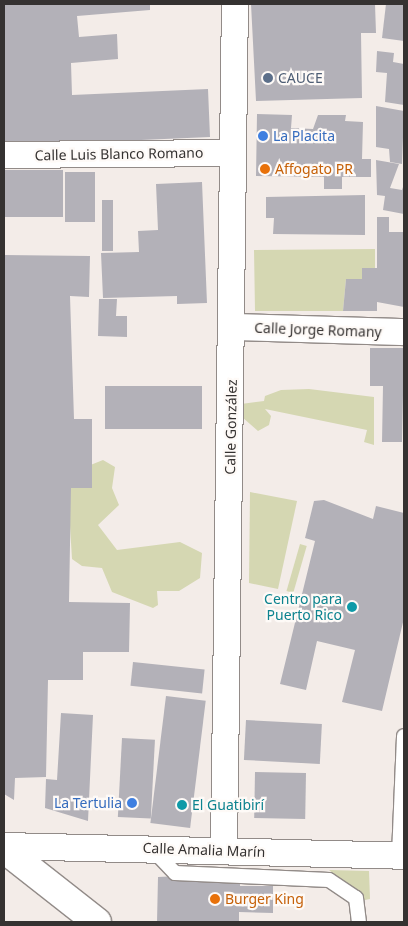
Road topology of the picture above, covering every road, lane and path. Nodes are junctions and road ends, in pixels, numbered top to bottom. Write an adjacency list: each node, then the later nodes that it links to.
1 (235, 4): 2 (street, Calle González)
2 (233, 153): 3 (street, Calle Luis Blanco Romano); 4 (street, Calle González)
3 (4, 155)
4 (232, 327): 5 (street, Calle Jorge Romany); 9 (street, Calle González)
5 (404, 332)
6 (404, 736): 10 (lane)
7 (4, 848): 8 (street, Calle Amalia Marín); 11 (street)
8 (152, 849): 9 (street, Calle Amalia Marín); 12 (lane)
9 (224, 851): 10 (street, Calle Amalia Marín)
10 (402, 856)
11 (97, 922)
12 (359, 922)

